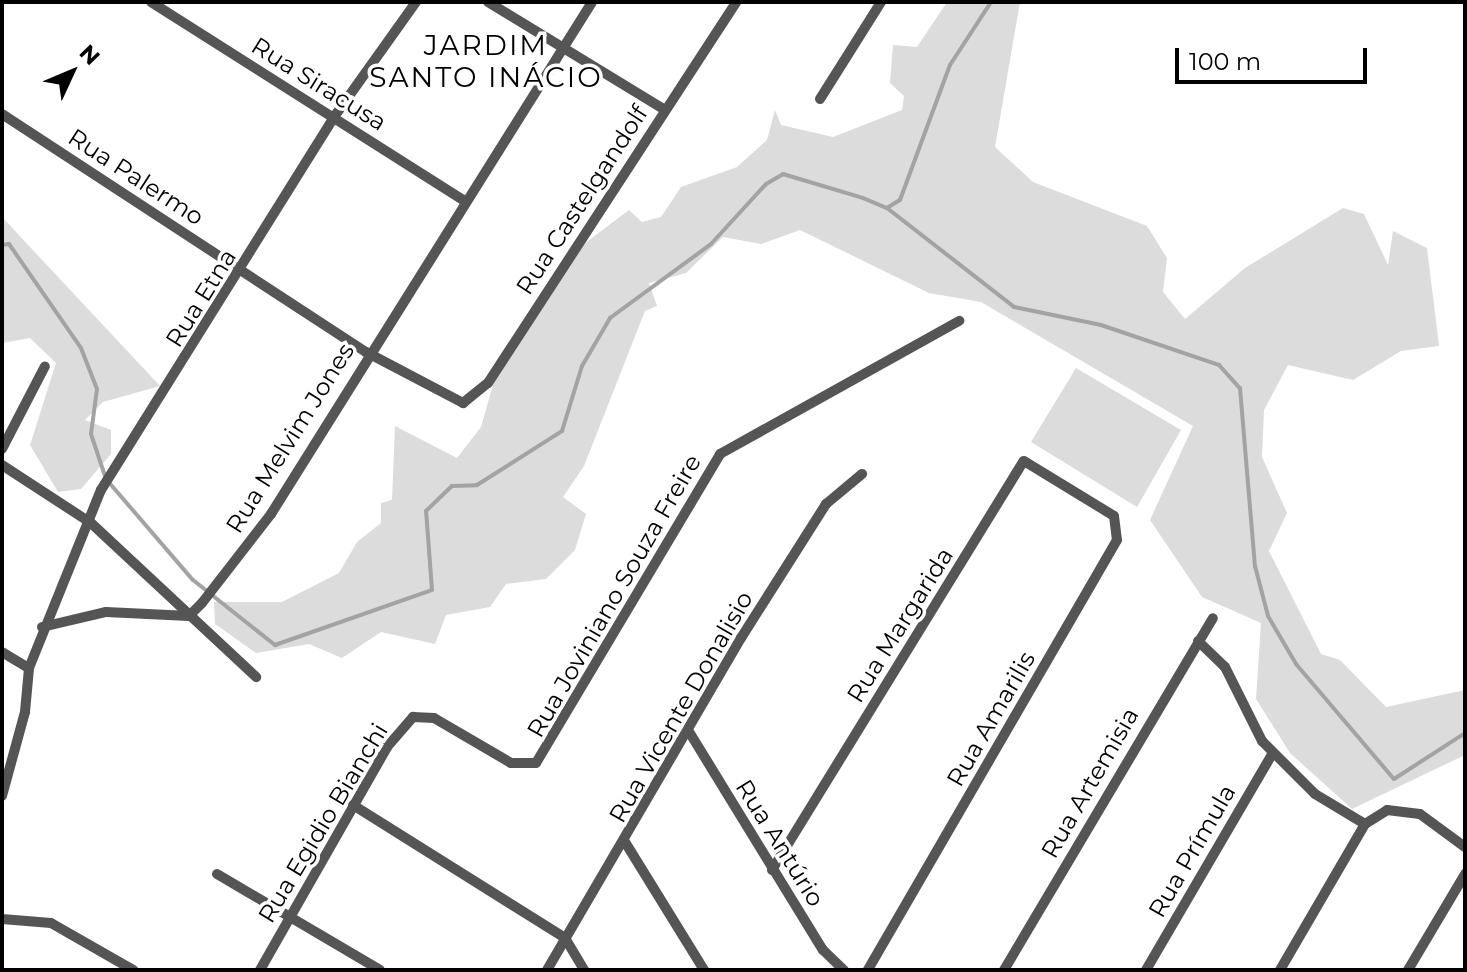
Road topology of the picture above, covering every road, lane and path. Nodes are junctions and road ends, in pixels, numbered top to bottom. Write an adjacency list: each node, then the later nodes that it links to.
1 (151, 2): 11 (street, Rua Siracusa)
2 (416, 2): 11 (street, Rua Etna)
3 (488, 2): 7 (street)
4 (592, 2): 7 (street, Rua Melvim Jones)
5 (736, 2): 9 (street, Rua Castelgandolf)
6 (881, 2): 8 (street)
7 (562, 49): 9 (street); 12 (street, Rua Melvim Jones)
8 (820, 99)
9 (665, 110): 17 (street, Rua Castelgandolf)
10 (2, 114): 13 (street, Rua Palermo)
11 (334, 117): 12 (street, Rua Siracusa); 13 (street, Rua Etna)
12 (465, 201): 15 (street, Rua Melvim Jones)
13 (244, 271): 15 (street, Rua Palermo); 22 (street, Rua Etna)
14 (959, 321): 30 (street, Rua Joviniano Souza Freire)
15 (366, 352): 17 (street, Rua Palermo); 23 (street, Rua Melvim Jones)
16 (45, 366): 18 (street)
17 (450, 402)
18 (2, 449)
19 (2, 465): 22 (street)
20 (862, 474): 31 (street, Rua Vicente Donalisio)
21 (1085, 497): 38 (street, Rua Margarida); 51 (street, Rua Amarilis)
22 (91, 523): 23 (street); 25 (street, Rua Etna)
23 (189, 616): 25 (street); 29 (street)
24 (1213, 618): 26 (street, Rua Artemisia)
25 (42, 627): 28 (street)
26 (1198, 641): 32 (street); 52 (street, Rua Artemisia)
27 (2, 652): 28 (street)
28 (29, 668): 33 (street)
29 (256, 677)
30 (434, 718): 34 (street, Rua Egidio Bianchi)
31 (688, 730): 36 (street, Rua Vicente Donalisio); 38 (street, Rua Antúrio)
32 (1273, 753): 35 (street); 53 (street, Rua Prímula)
33 (2, 796)
34 (353, 805): 41 (street, Rua Egidio Bianchi); 43 (street)
35 (1365, 824): 37 (street); 54 (street)
36 (625, 842): 43 (street, Rua Vicente Donalisio); 49 (street)
37 (1465, 847)
38 (772, 870): 50 (street, Rua Antúrio)
39 (217, 874): 41 (street)
40 (1465, 874): 55 (street)
41 (290, 918): 45 (street, Rua Egidio Bianchi); 46 (street)
42 (2, 919): 44 (street)
43 (565, 938): 47 (street, Rua Vicente Donalisio); 48 (street)
44 (133, 970)
45 (260, 970)
46 (380, 970)
47 (547, 970)
48 (584, 970)
49 (704, 970)
50 (844, 970)
51 (868, 970)
52 (1004, 970)
53 (1146, 970)
54 (1280, 970)
55 (1408, 970)

